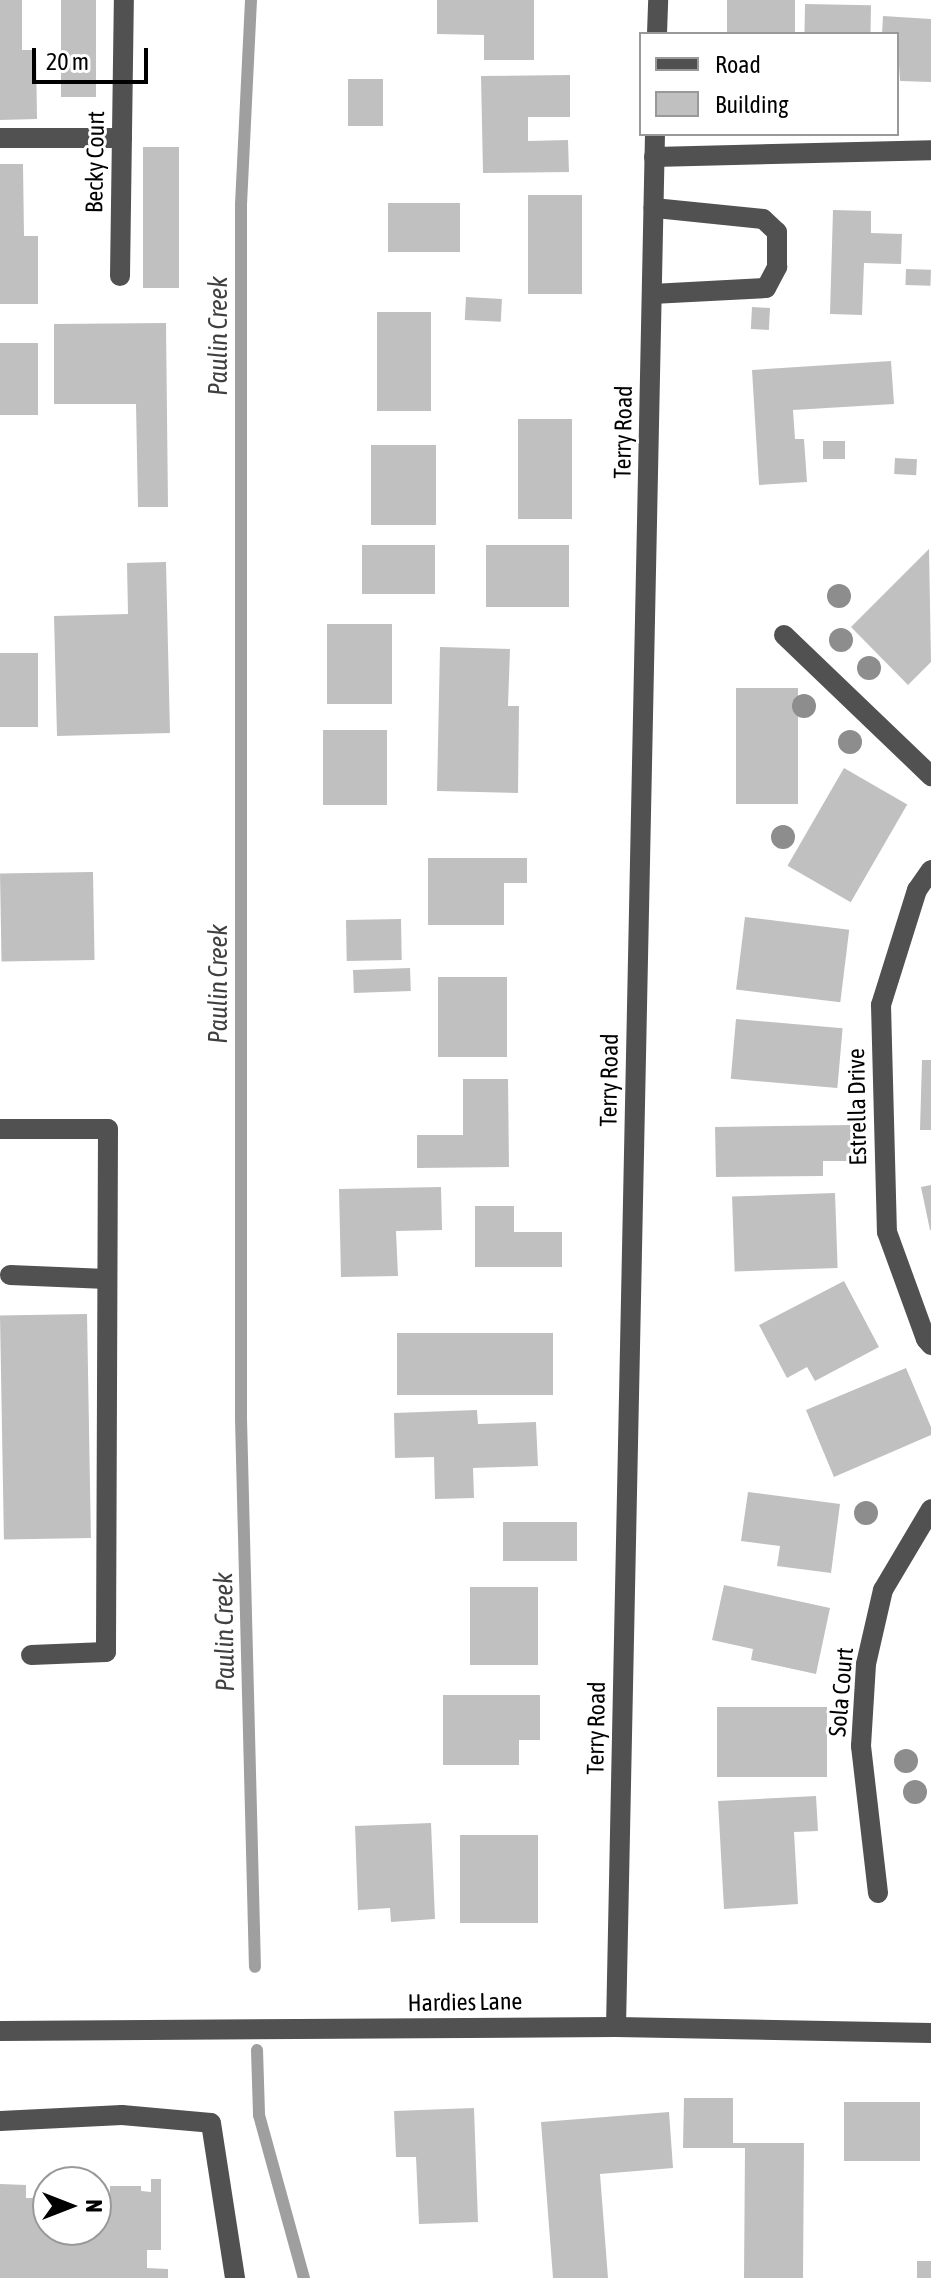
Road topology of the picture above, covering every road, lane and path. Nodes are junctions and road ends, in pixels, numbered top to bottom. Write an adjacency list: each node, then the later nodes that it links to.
1 (124, 0): 6 (street, Becky Court)
2 (658, 0): 3 (street)
3 (657, 32)
4 (655, 136): 8 (street, Terry Road)
5 (0, 138): 6 (street)
6 (122, 138): 10 (street, Becky Court)
7 (931, 150): 8 (street)
8 (654, 157): 9 (street, Terry Road)
9 (654, 208): 11 (street, Terry Road); 11 (street)
10 (120, 276)
11 (652, 294): 22 (street, Terry Road)
12 (784, 635): 13 (street)
13 (931, 776)
14 (931, 870): 18 (street, Estrella Drive)
15 (0, 1129): 17 (street)
16 (10, 1275): 17 (street)
17 (107, 1279): 20 (street)
18 (931, 1345)
19 (931, 1509): 21 (street, Sola Court)
20 (31, 1655)
21 (878, 1893)
22 (616, 2027): 23 (street, Hardies Lane); 24 (street, Hardies Lane)
23 (0, 2031)
24 (931, 2033)
25 (0, 2121): 26 (street)
26 (235, 2278)

